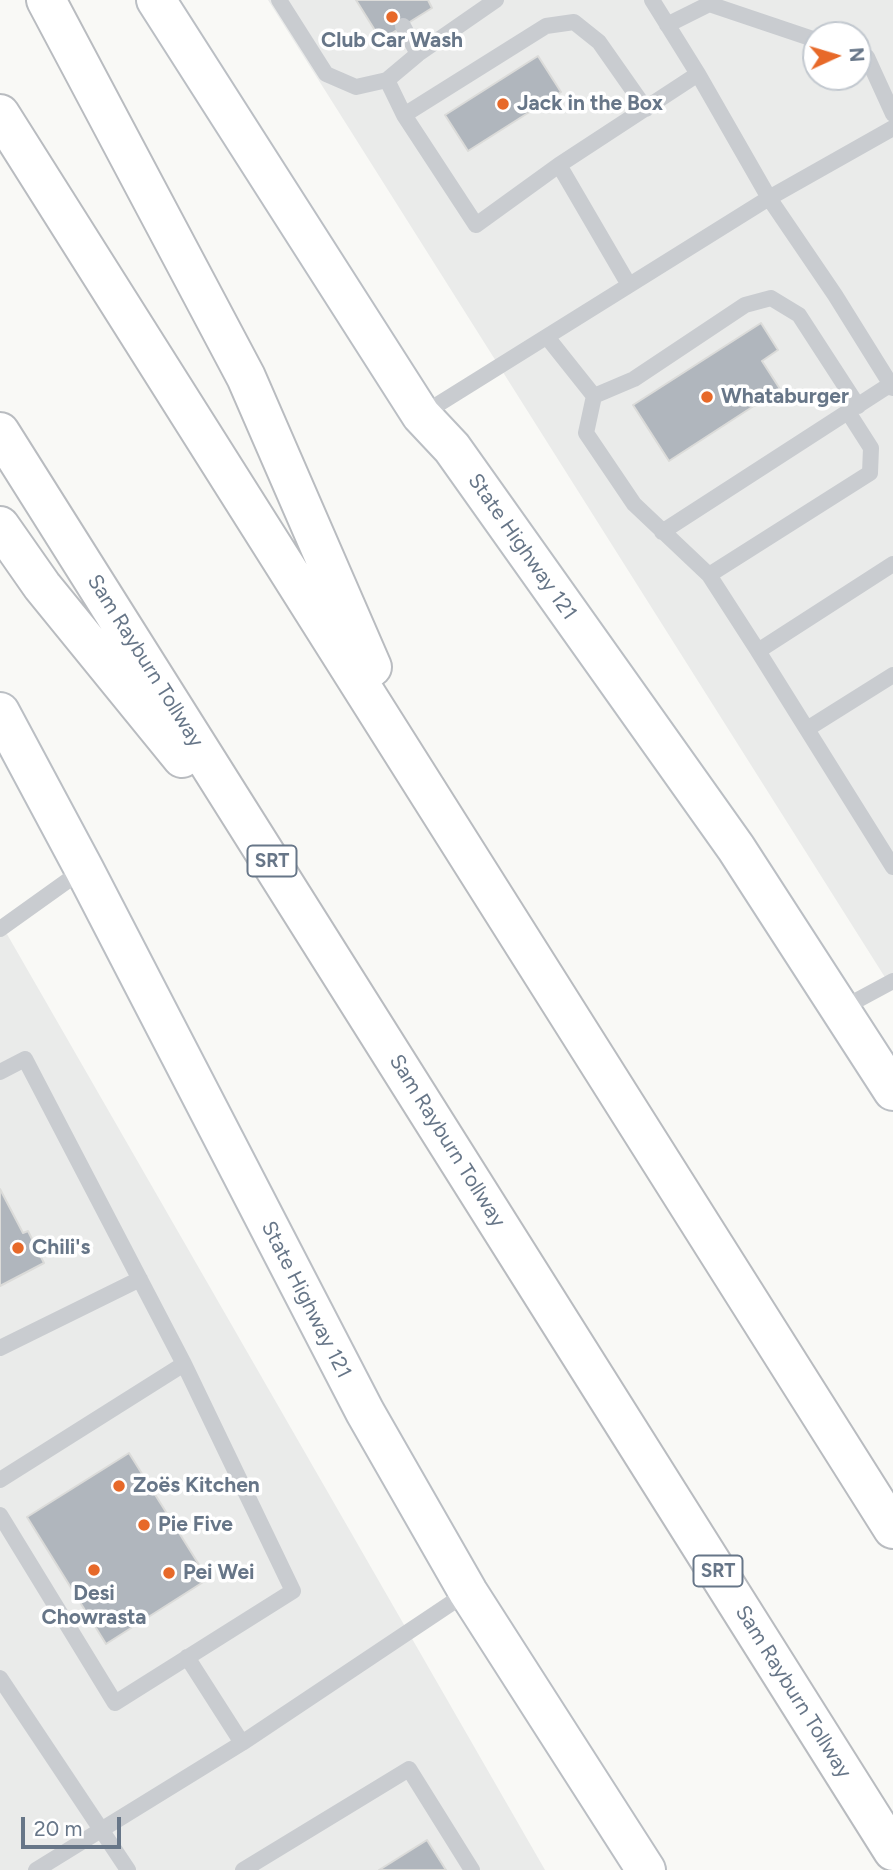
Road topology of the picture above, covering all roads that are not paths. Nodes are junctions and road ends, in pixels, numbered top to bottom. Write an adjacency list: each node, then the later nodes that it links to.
1 (46, 0): 35 (main road)
2 (156, 0): 25 (main road, State Highway 121)
3 (279, 0): 12 (lane)
4 (496, 0): 9 (lane)
5 (652, 0): 6 (lane)
6 (667, 24): 8 (lane); 11 (lane)
7 (403, 26): 9 (lane)
8 (802, 35)
9 (418, 54): 12 (lane)
10 (872, 68): 15 (lane)
11 (698, 74): 13 (lane); 19 (lane)
12 (387, 80): 16 (lane)
13 (646, 109): 16 (lane); 18 (lane)
14 (0, 114): 35 (main road)
15 (893, 114)
16 (404, 115): 18 (lane)
17 (893, 128): 19 (lane)
18 (559, 165): 20 (lane)
19 (769, 198): 20 (lane); 22 (lane)
20 (629, 285): 21 (lane)
21 (547, 337): 23 (lane); 25 (lane)
22 (892, 386): 24 (lane)
23 (594, 396): 24 (lane); 28 (lane)
24 (853, 409): 28 (lane); 30 (lane)
25 (421, 415): 41 (main road, State Highway 121)
26 (0, 432): 38 (main road, Sam Rayburn Tollway / SRT)
27 (0, 526): 38 (main road)
28 (662, 531): 30 (lane)
29 (893, 564): 31 (lane)
30 (709, 575): 31 (lane)
31 (758, 651): 34 (lane)
32 (893, 675): 34 (lane)
33 (0, 712): 37 (main road, State Highway 121)
34 (807, 729): 36 (lane)
35 (420, 778): 49 (main road)
36 (893, 867)
37 (84, 869): 39 (lane); 50 (main road, State Highway 121)
38 (294, 897): 56 (main road, Sam Rayburn Tollway / SRT)
39 (0, 929)
40 (893, 981): 41 (lane)
41 (841, 1009): 43 (main road, State Highway 121)
42 (0, 1072): 44 (lane)
43 (893, 1091)
44 (140, 1279): 45 (lane); 46 (lane)
45 (0, 1348)
46 (184, 1364): 47 (lane); 51 (lane)
47 (0, 1480)
48 (0, 1515): 51 (lane)
49 (893, 1529)
50 (468, 1592): 53 (lane); 62 (main road, State Highway 121)
51 (187, 1657): 53 (lane)
52 (0, 1678): 54 (lane)
53 (242, 1743): 54 (lane)
54 (103, 1829): 57 (lane); 58 (lane)
55 (277, 1850): 59 (lane); 60 (lane); 61 (lane)
56 (893, 1851)
57 (36, 1870)
58 (128, 1870)
59 (243, 1870)
60 (273, 1870)
61 (472, 1870)
62 (646, 1870)

